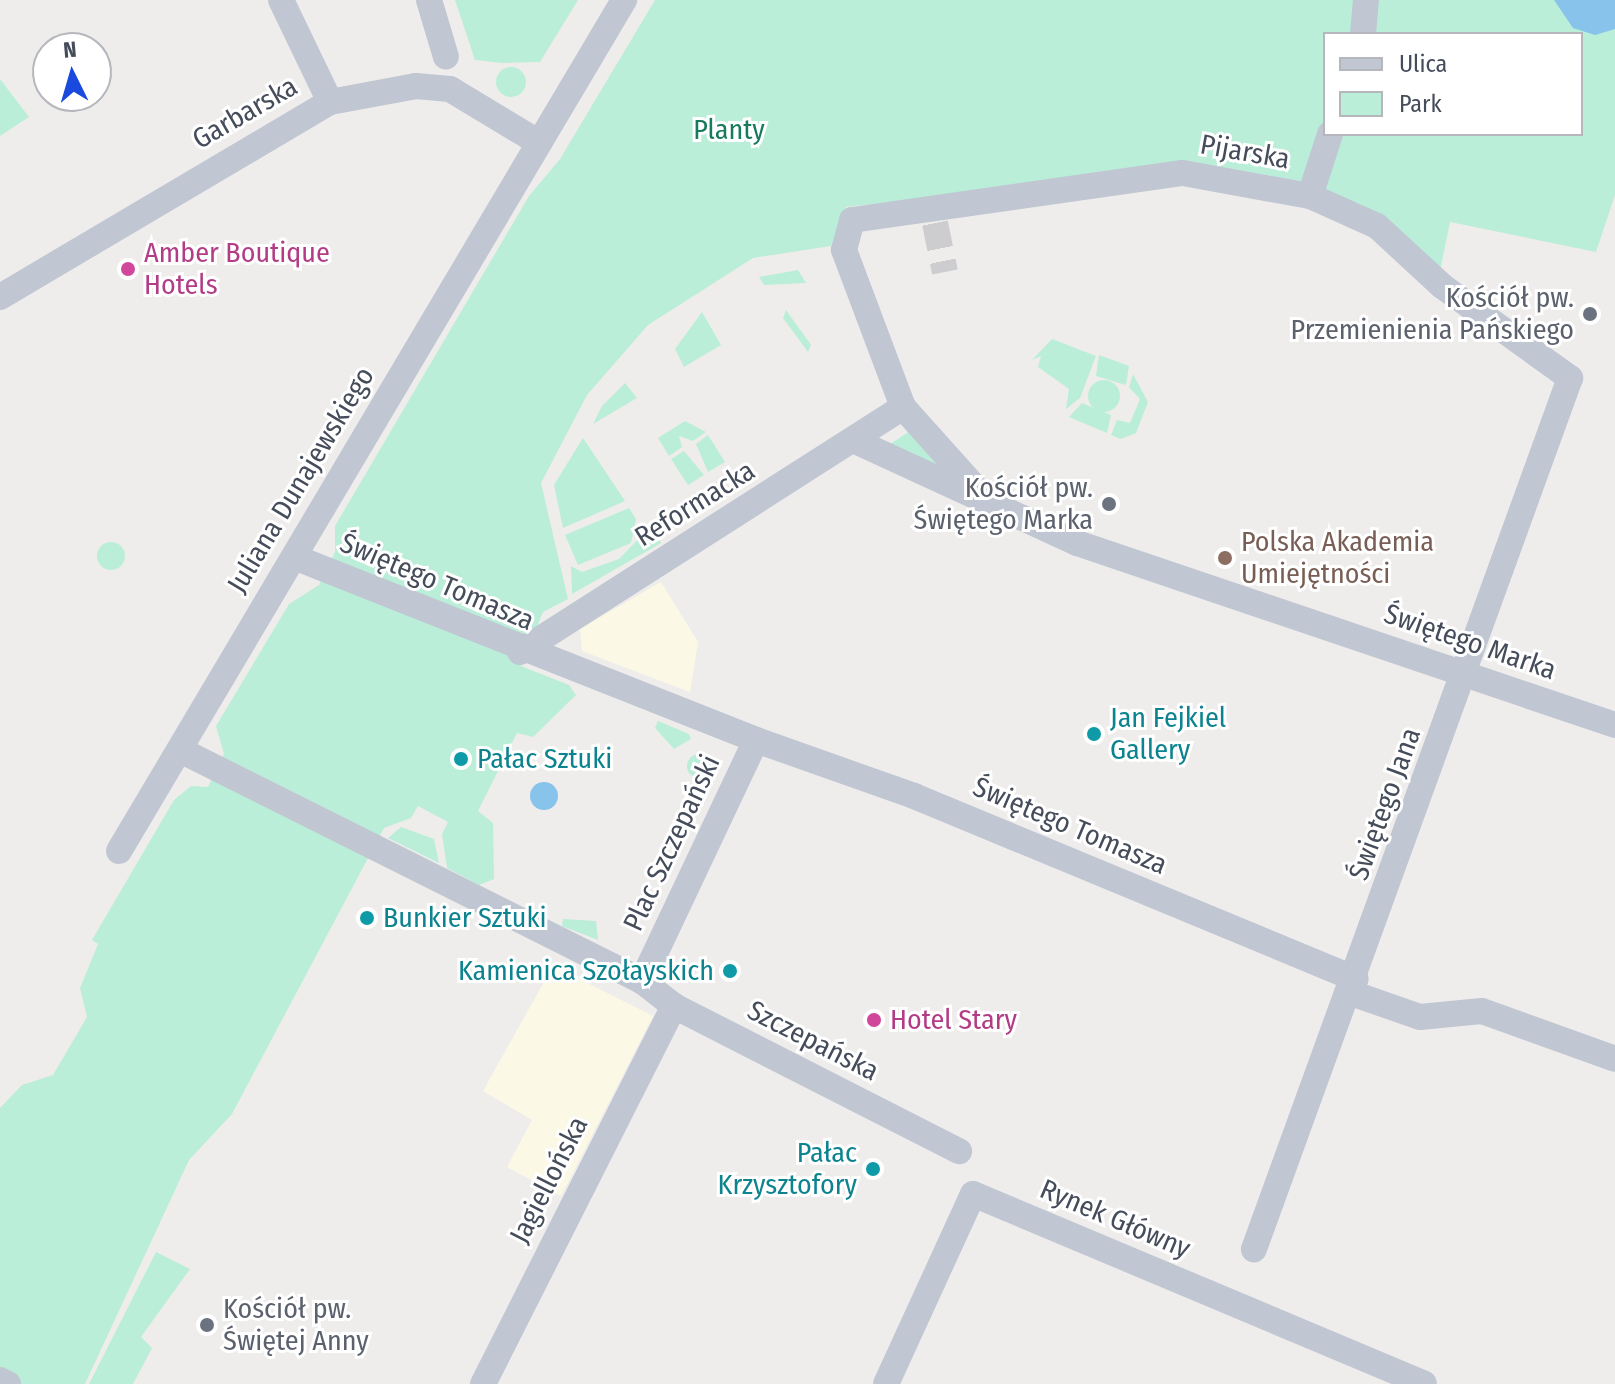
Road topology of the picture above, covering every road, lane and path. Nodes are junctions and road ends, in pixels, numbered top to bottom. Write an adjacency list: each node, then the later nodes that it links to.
1 (281, 0): 7 (street)
2 (429, 0): 6 (street)
3 (624, 0): 9 (street, Juliana Dunajewskiego)
4 (1366, 0): 5 (street)
5 (1363, 32)
6 (446, 57)
7 (330, 102): 9 (street, Garbarska); 12 (street, Garbarska)
8 (1329, 136): 10 (street)
9 (538, 142): 17 (street, Juliana Dunajewskiego)
10 (1310, 196): 11 (street, Pijarska); 13 (street, Pijarska)
11 (852, 220): 14 (street, Świętego Marka)
12 (0, 297)
13 (1570, 378): 20 (street, Świętego Jana)
14 (903, 407): 15 (street, Reformacka); 16 (street, Świętego Marka)
15 (853, 440): 16 (street, Świętego Marka); 18 (street, Reformacka)
16 (989, 503): 20 (street, Świętego Marka)
17 (294, 557): 18 (street, Świętego Tomasza); 23 (street, Juliana Dunajewskiego)
18 (520, 652): 19 (street, Świętego Tomasza)
19 (556, 666): 22 (street, Plac Szczepański)
20 (1466, 675): 21 (street, Świętego Marka); 26 (street, Świętego Jana)
21 (1615, 725)
22 (756, 740): 25 (street, Plac Szczepański); 26 (street, Świętego Tomasza)
23 (180, 750): 24 (street, Juliana Dunajewskiego); 25 (street)
24 (119, 851)
25 (642, 981): 27 (street, Szczepańska)
26 (1353, 986): 28 (street, Świętego Tomasza); 30 (street, Świętego Jana)
27 (674, 1006): 29 (street, Szczepańska); 33 (street, Jagiellońska)
28 (1615, 1059)
29 (959, 1151)
30 (1254, 1249)
31 (0, 1380): 32 (street)
32 (8, 1384)
33 (483, 1384)
34 (886, 1384): 35 (street, Rynek Główny)
35 (1424, 1384)

